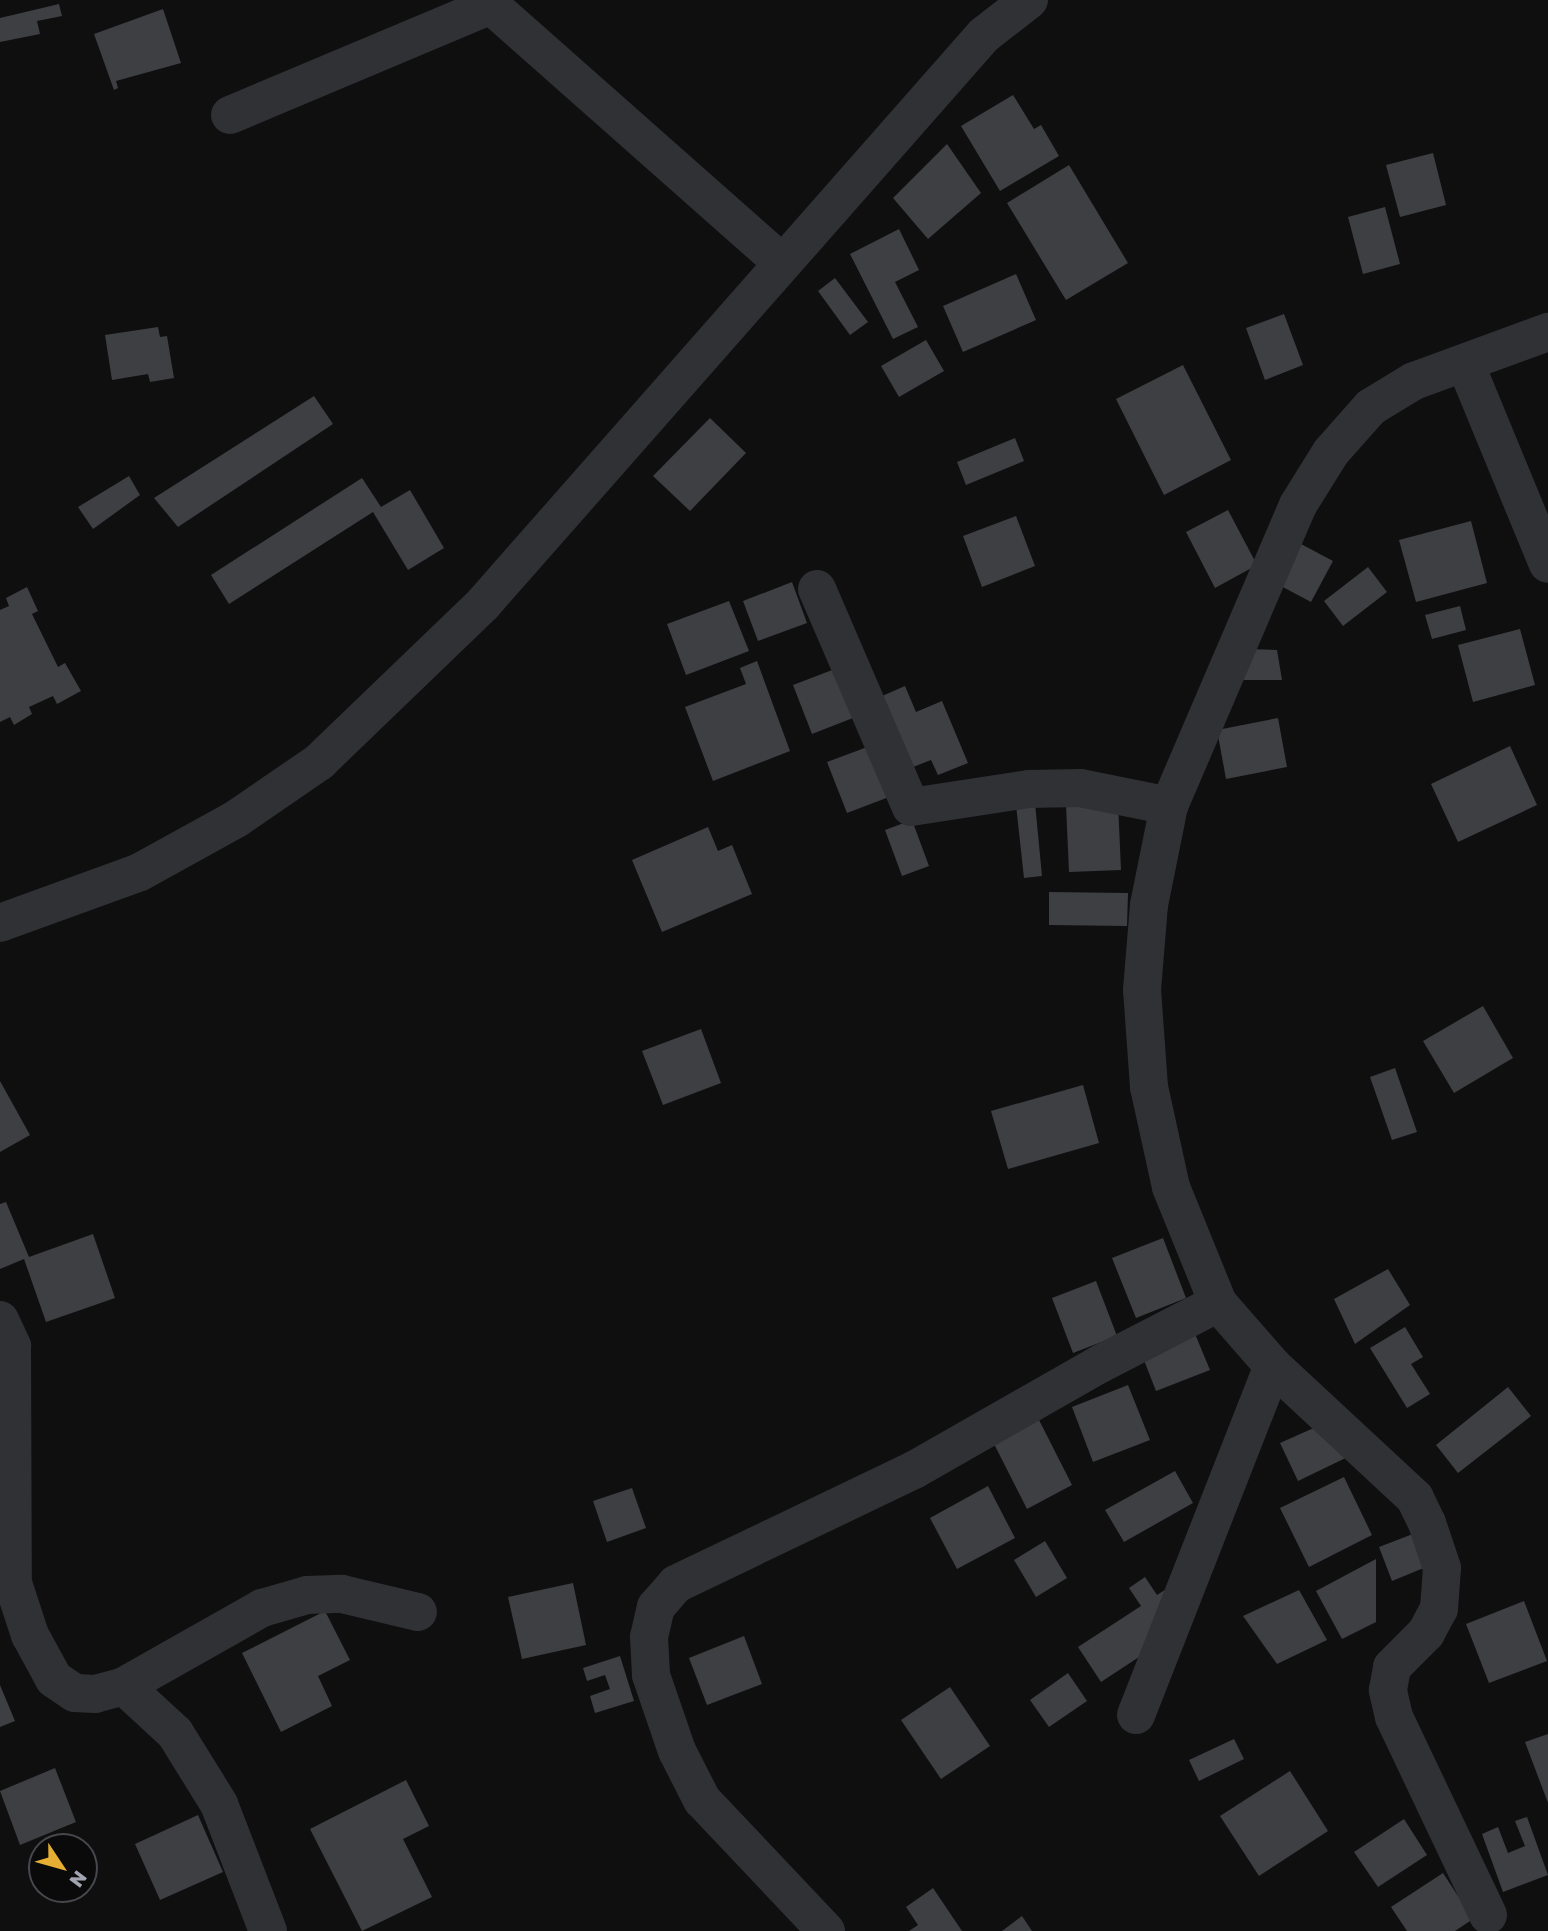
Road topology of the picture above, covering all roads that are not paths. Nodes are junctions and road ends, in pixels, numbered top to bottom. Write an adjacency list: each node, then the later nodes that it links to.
1 (1029, 0): 4 (street)
2 (487, 3): 3 (street); 4 (street)
3 (230, 116)
4 (782, 263): 10 (street)
5 (1548, 332): 6 (street)
6 (1465, 363): 7 (street); 9 (street)
7 (1548, 564)
8 (817, 589): 9 (street)
9 (1169, 806): 11 (street)
10 (0, 923)
11 (1219, 1303): 13 (street); 20 (street)
12 (0, 1320): 14 (street)
13 (1273, 1366): 17 (street); 18 (street)
14 (6, 1497): 16 (street)
15 (418, 1612): 16 (street)
16 (124, 1686): 19 (street)
17 (1136, 1715)
18 (1488, 1915)
19 (268, 1931)
20 (826, 1931)

